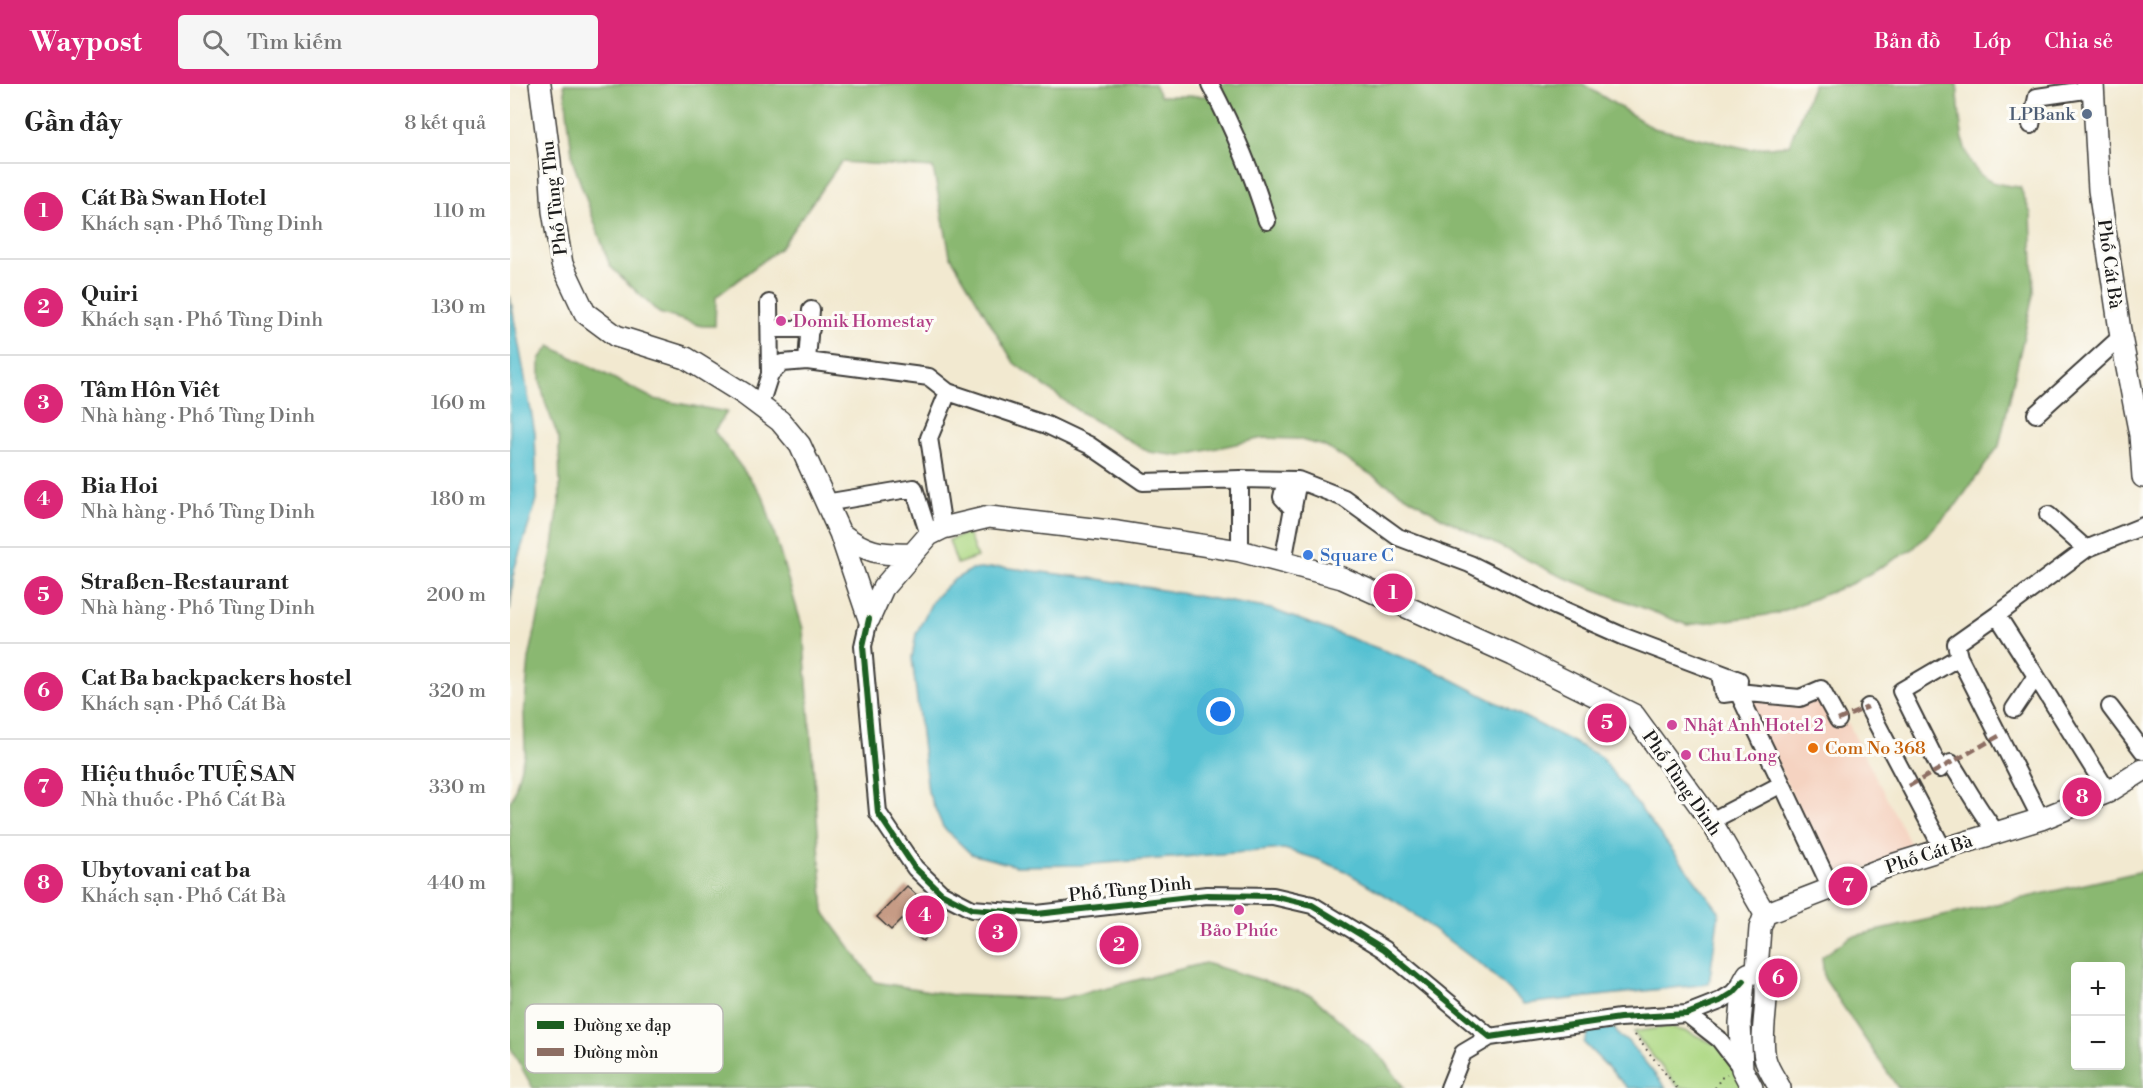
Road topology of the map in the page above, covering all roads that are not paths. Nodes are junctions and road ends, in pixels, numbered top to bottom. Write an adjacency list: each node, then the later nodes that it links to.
1 (540, 84): 14 (main road, Phố Tùng Thu)
2 (1210, 84): 5 (street)
3 (2093, 87): 4 (street); 10 (main road, Phố Cát Bà)
4 (2031, 125)
5 (1267, 220)
6 (769, 303): 8 (street)
7 (811, 310): 9 (street)
8 (770, 329): 9 (street); 12 (street)
9 (811, 329): 11 (street)
10 (2121, 337): 15 (street); 16 (main road, Phố Cát Bà)
11 (807, 361): 12 (street); 13 (street)
12 (770, 374): 14 (street)
13 (948, 392): 17 (street); 18 (street)
14 (760, 405): 21 (main road, Phố Tùng Thu)
15 (2036, 414)
16 (2143, 477)
17 (935, 479): 20 (street); 24 (street)
18 (1240, 479): 19 (street); 27 (street)
19 (1292, 480): 29 (street); 34 (street)
20 (914, 488): 21 (street); 24 (street)
21 (825, 503): 25 (main road, Phố Tùng Thu)
22 (2048, 515): 26 (street)
23 (2143, 526): 26 (street)
24 (936, 531): 27 (main road, Phố Tùng Dinh); 28 (main road, Phố Tùng Dinh)
25 (840, 533): 28 (main road); 31 (main road, Phố Tùng Thu)
26 (2086, 549): 30 (street)
27 (1240, 551): 29 (main road, Phố Tùng Dinh)
28 (911, 554): 31 (main road, Phố Tùng Dinh)
29 (1283, 562): 44 (main road, Phố Tùng Dinh)
30 (1997, 615): 32 (street); 33 (street)
31 (869, 619): 51 (street, Phố Tùng Dinh)
32 (1959, 657): 43 (street); 45 (street)
33 (2036, 676): 37 (street); 42 (street)
34 (1738, 692): 38 (street); 41 (street)
35 (1868, 707): 46 (street)
36 (2110, 707): 39 (street)
37 (2014, 709)
38 (1838, 720)
39 (2143, 751)
40 (2143, 770): 42 (main road, Phố Cát Bà)
41 (1782, 784): 44 (street); 47 (street)
42 (2108, 792): 43 (main road, Phố Cát Bà)
43 (2041, 819): 45 (main road, Phố Cát Bà)
44 (1711, 821): 48 (main road, Phố Tùng Dinh)
45 (1996, 832): 46 (main road, Phố Cát Bà)
46 (1943, 849): 47 (main road, Phố Cát Bà)
47 (1832, 890): 48 (main road, Phố Cát Bà)
48 (1765, 914): 49 (main road)
49 (1751, 975): 50 (street); 52 (main road); 53 (main road)
50 (1687, 1014): 51 (street); 53 (street)
51 (1490, 1037): 54 (street)
52 (1765, 1058): 53 (main road); 56 (main road)
53 (1742, 1069): 55 (main road)
54 (1449, 1088)
55 (1752, 1088)
56 (1780, 1088)

